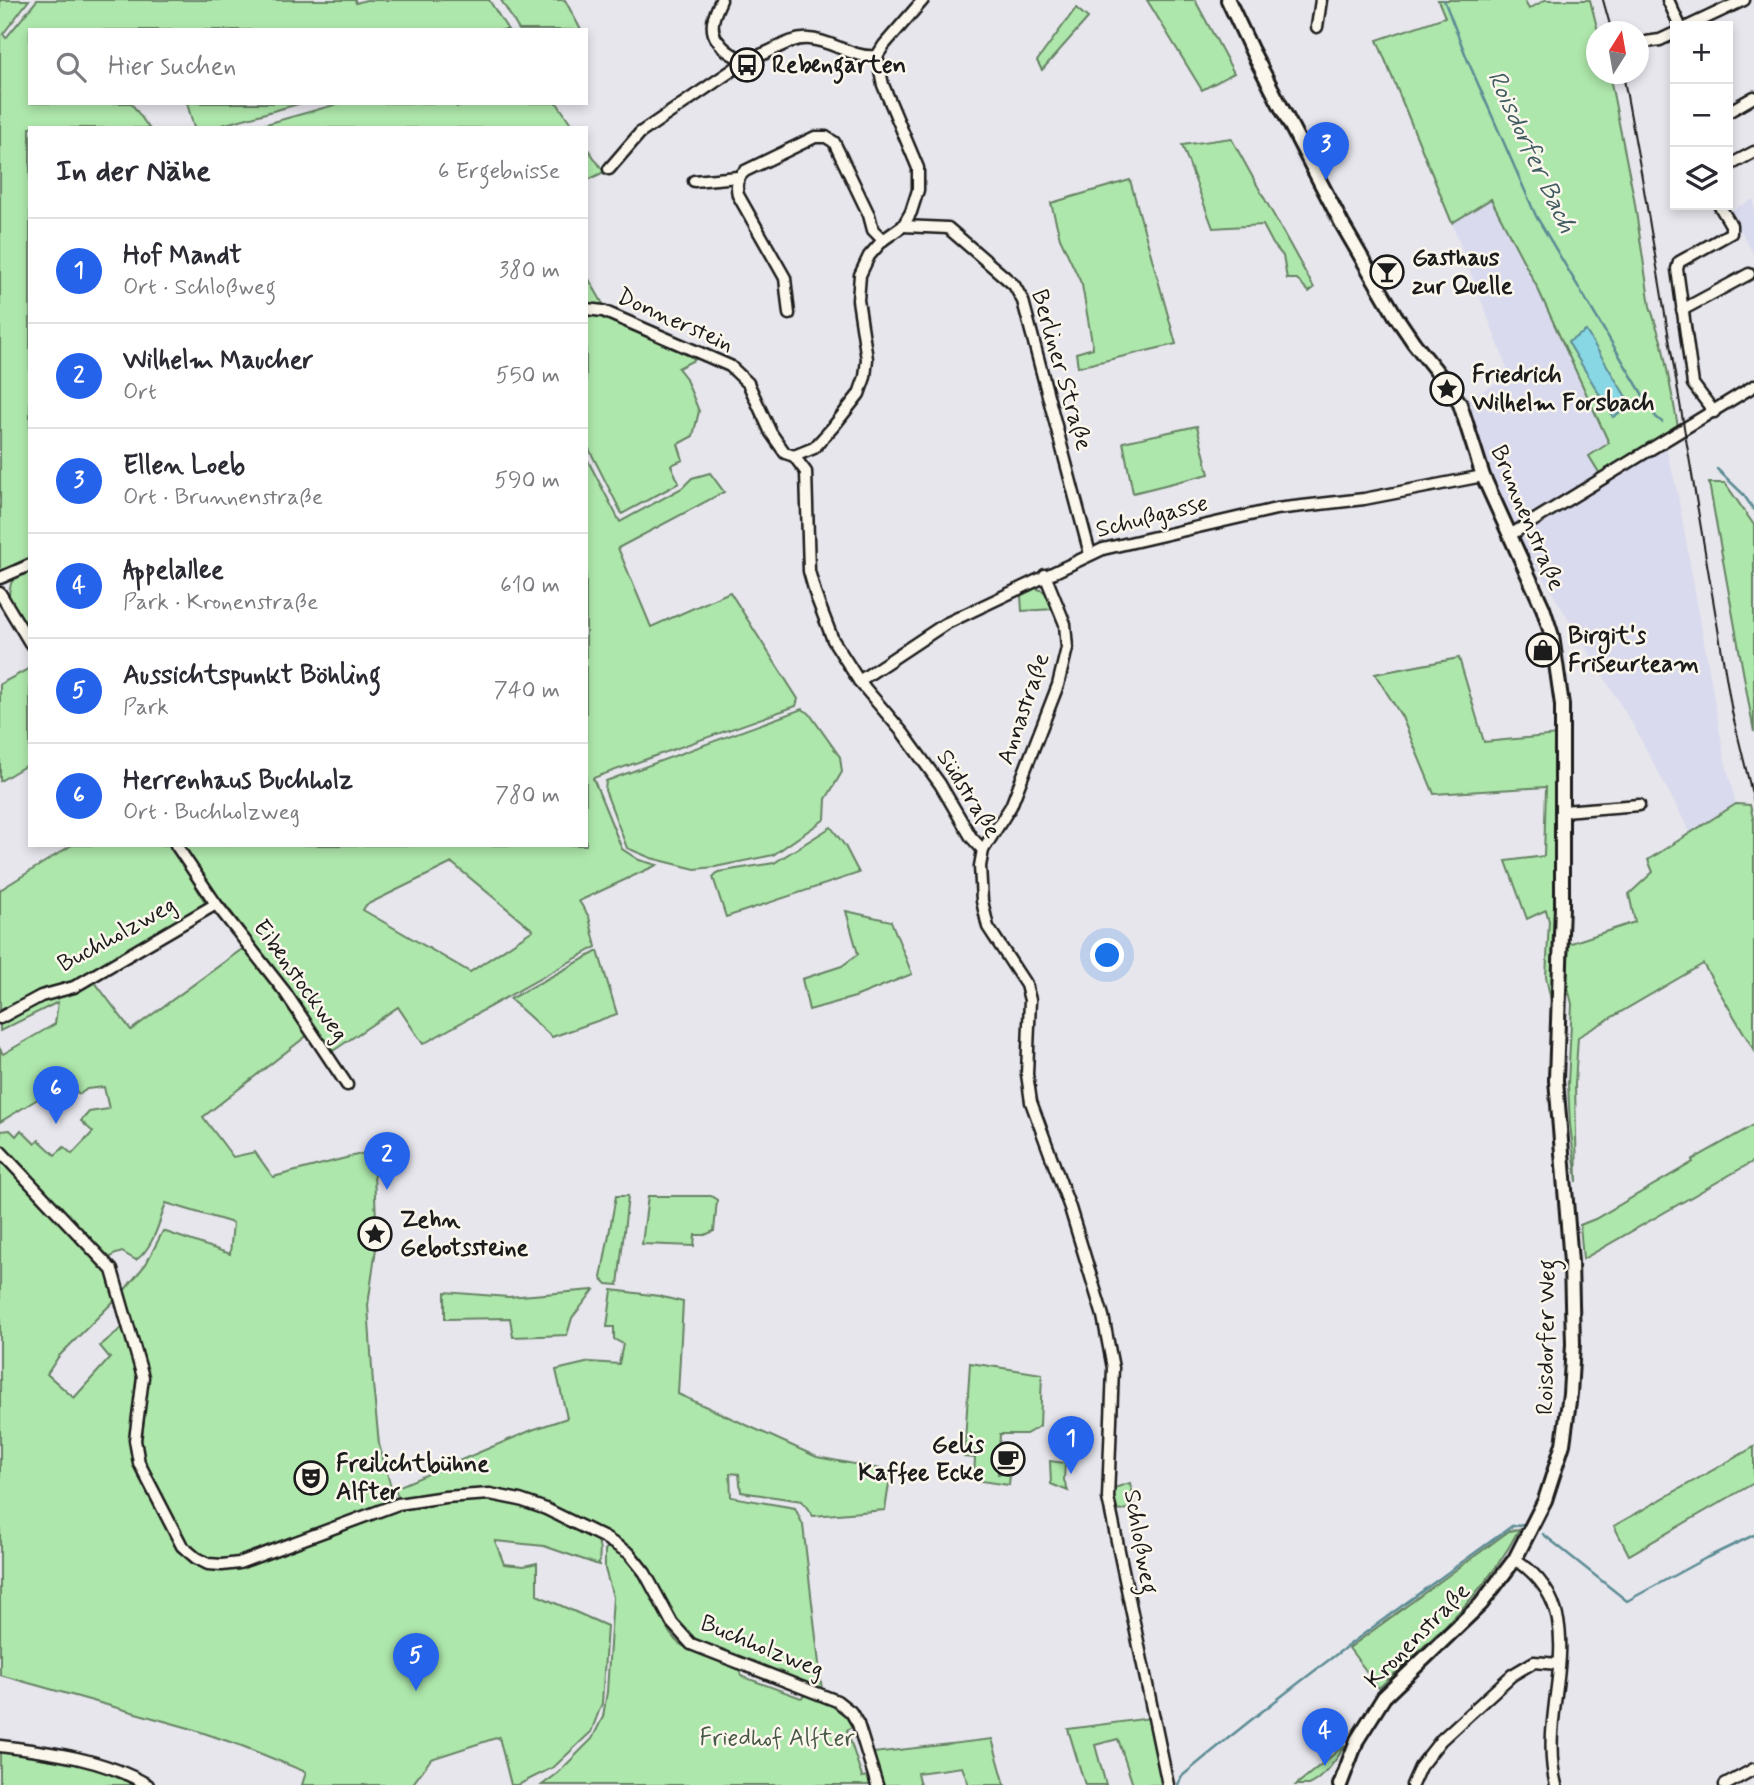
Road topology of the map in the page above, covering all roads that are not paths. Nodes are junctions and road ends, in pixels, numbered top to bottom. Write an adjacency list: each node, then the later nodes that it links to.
1 (722, 0): 13 (street)
2 (923, 0): 12 (street)
3 (1228, 0): 33 (street, Brunnenstraße)
4 (1321, 0): 9 (street)
5 (1668, 0): 7 (street)
6 (1744, 0): 8 (street)
7 (1678, 21)
8 (1700, 21)
9 (1317, 27)
10 (1670, 35): 11 (street)
11 (1649, 42)
12 (877, 56): 13 (street); 22 (street)
13 (742, 58): 18 (street)
14 (1754, 97): 15 (street)
15 (1733, 109)
16 (1754, 152): 17 (street)
17 (1733, 163)
18 (609, 169)
19 (738, 177): 20 (street); 23 (street); 27 (street)
20 (694, 181)
21 (1722, 210): 26 (street)
22 (903, 226): 23 (street); 35 (street, Berliner Straße)
23 (883, 240): 30 (street)
24 (1749, 274): 26 (street)
25 (588, 309): 31 (street, Donnerstein)
26 (1682, 310): 29 (street)
27 (789, 314)
28 (1754, 386): 29 (street)
29 (1714, 412): 34 (street)
30 (814, 447): 31 (street); 32 (street)
31 (794, 456): 32 (street, Donnerstein)
32 (806, 472): 41 (street)
33 (1483, 476): 34 (street, Brunnenstraße); 35 (street, Schußgasse)
34 (1510, 535): 43 (street, Brunnenstraße)
35 (1090, 554): 37 (street, Schußgasse)
36 (28, 566): 38 (street)
37 (1045, 575): 41 (street, Schußgasse); 45 (street, Annastraße)
38 (0, 578)
39 (0, 593): 40 (street)
40 (28, 640)
41 (859, 681): 45 (street, Südstraße)
42 (1639, 805): 43 (street)
43 (1563, 811): 47 (street, Brunnenstraße)
44 (177, 847): 46 (street, Eibenstockweg)
45 (983, 850): 50 (street, Südstraße)
46 (216, 904): 48 (street, Buchholzweg); 49 (street, Eibenstockweg)
47 (1562, 905): 52 (street, Roisdorfer Weg)
48 (0, 1018)
49 (348, 1085)
50 (1032, 1105): 58 (street, Schloßweg)
51 (0, 1151): 57 (street, Buchholzweg)
52 (1515, 1559): 53 (street); 59 (street, Kronenstraße)
53 (1558, 1664): 60 (street); 61 (street)
54 (0, 1746): 56 (street)
55 (1754, 1769): 62 (street)
56 (148, 1785)
57 (877, 1785)
58 (1168, 1785)
59 (1340, 1785)
60 (1412, 1785)
61 (1556, 1785)
62 (1725, 1785)

